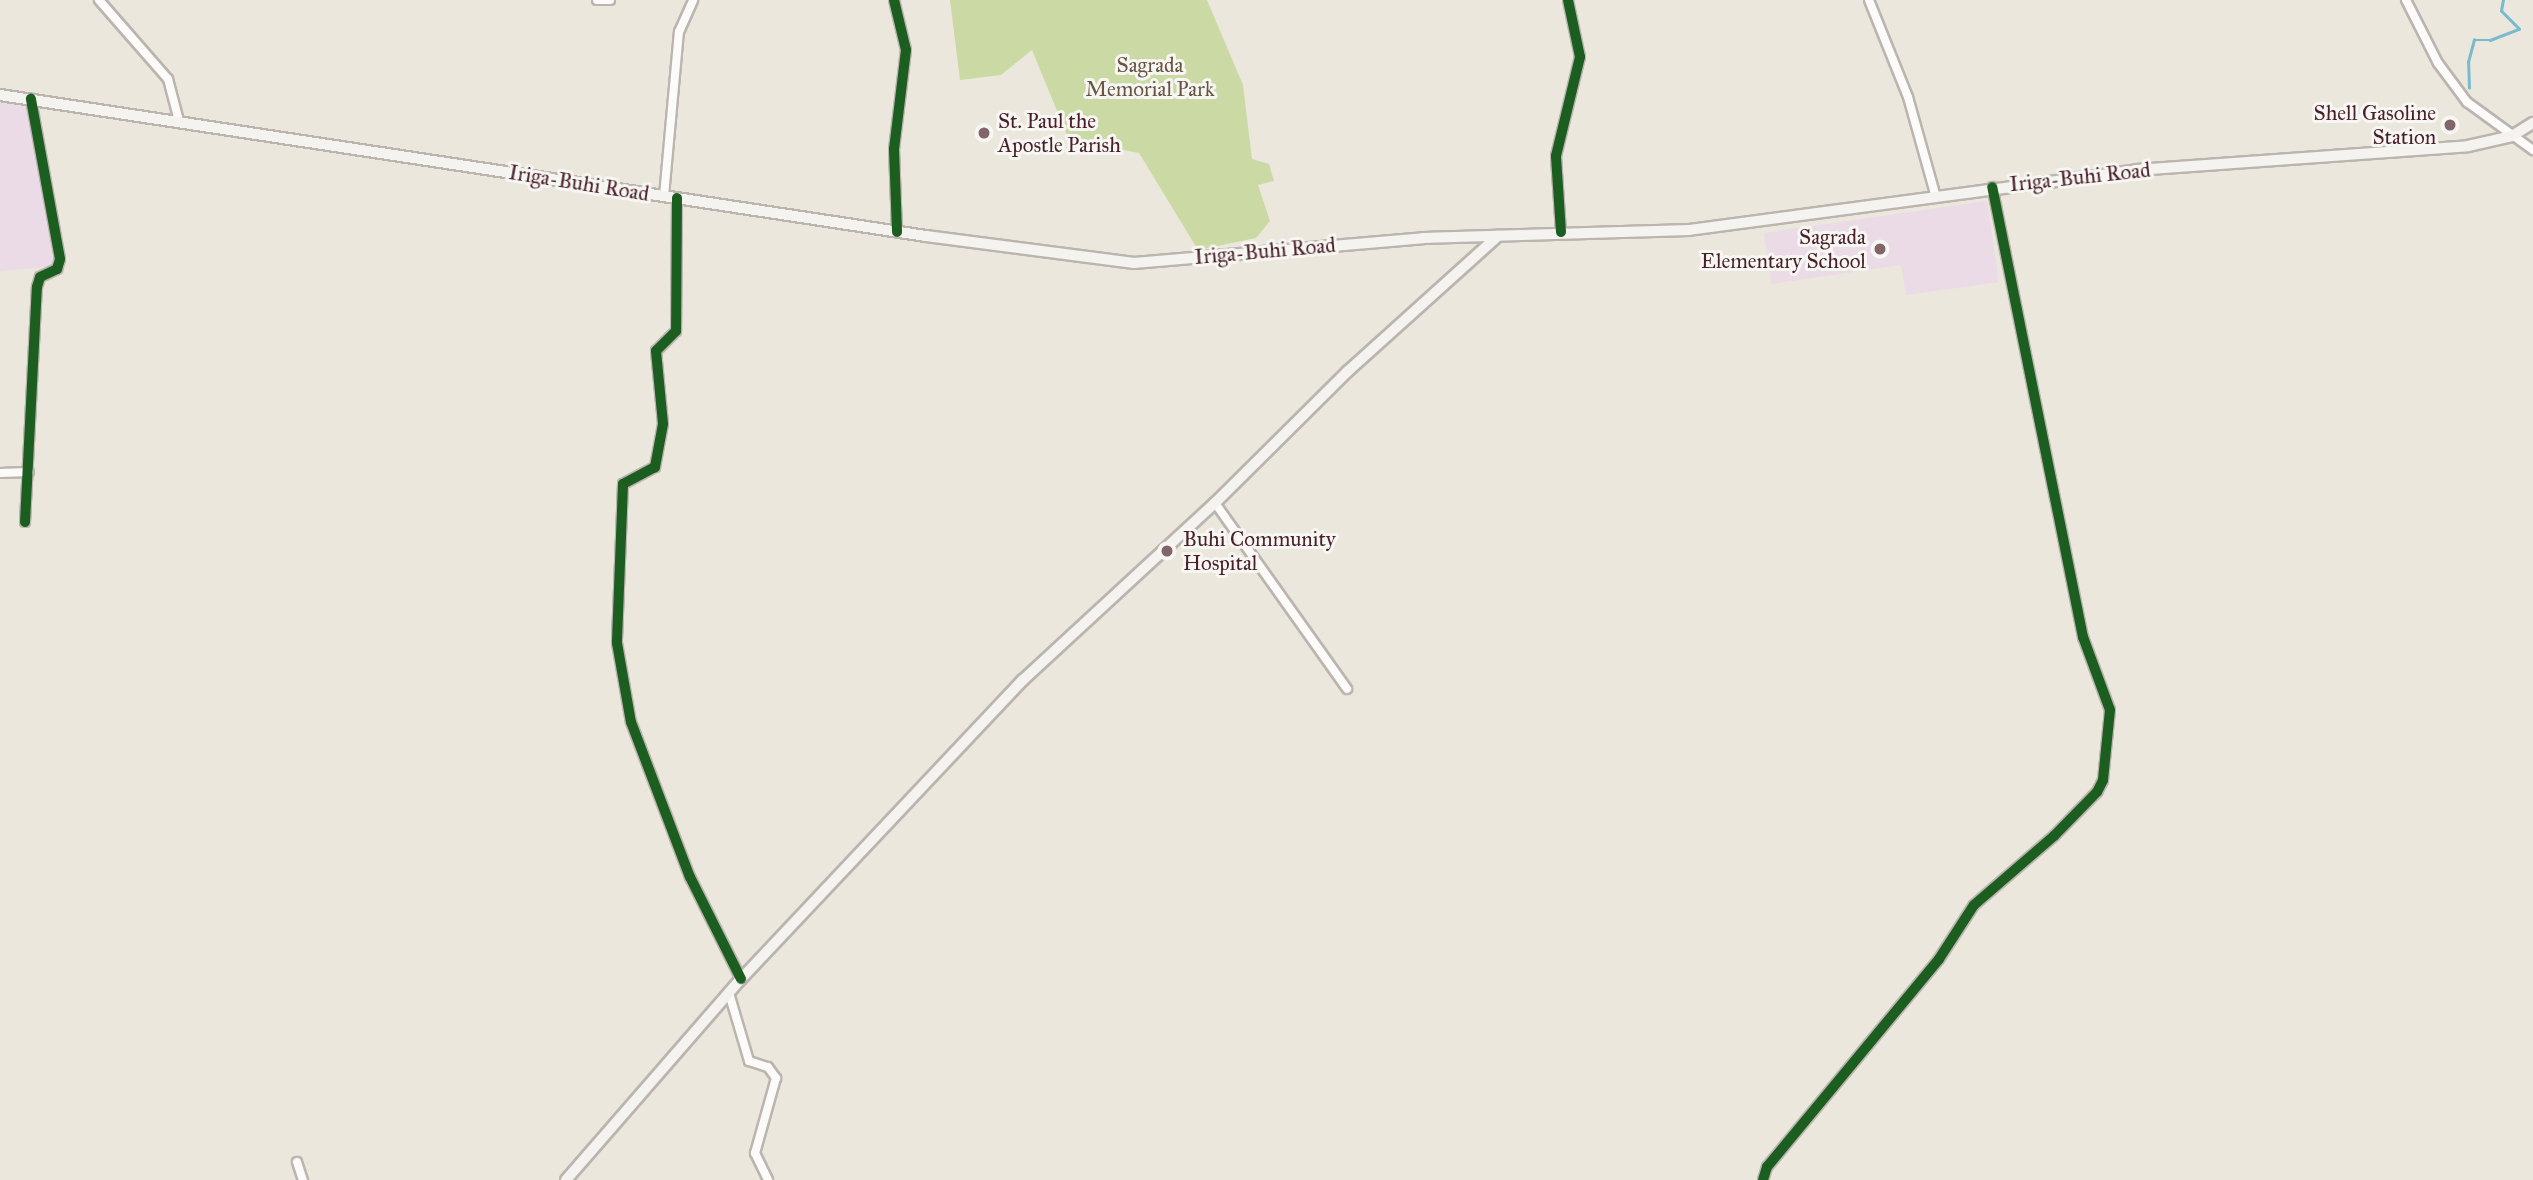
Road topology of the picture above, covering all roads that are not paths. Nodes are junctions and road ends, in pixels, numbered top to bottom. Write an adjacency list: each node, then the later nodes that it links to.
1 (99, 0): 11 (street)
2 (597, 0): 3 (street)
3 (610, 0)
4 (693, 0): 16 (street)
5 (894, 0): 19 (street)
6 (1568, 0): 20 (street)
7 (1869, 0): 17 (street)
8 (2406, 0): 13 (street)
9 (0, 95): 10 (main road, Iriga-Buhi Road)
10 (31, 99): 11 (main road, Iriga-Buhi Road); 22 (street)
11 (179, 121): 16 (main road, Iriga-Buhi Road)
12 (2533, 123): 13 (main road, Iriga-Buhi Road)
13 (2512, 136): 14 (street); 15 (main road, Iriga-Buhi Road)
14 (2531, 147)
15 (1992, 187): 17 (main road, Iriga-Buhi Road); 33 (street)
16 (664, 196): 18 (main road, Iriga-Buhi Road)
17 (1936, 197): 20 (main road, Iriga-Buhi Road)
18 (677, 198): 19 (main road, Iriga-Buhi Road); 27 (street)
19 (897, 232): 21 (main road, Iriga-Buhi Road)
20 (1561, 232): 21 (main road, Iriga-Buhi Road)
21 (1498, 236): 24 (main road)
22 (29, 472): 23 (street); 25 (street)
23 (0, 473)
24 (1215, 503): 26 (street); 27 (main road)
25 (25, 522)
26 (1347, 689)
27 (741, 979): 28 (main road)
28 (729, 993): 31 (main road); 32 (street)
29 (297, 1162): 30 (street)
30 (303, 1180)
31 (566, 1180)
32 (768, 1180)
33 (1763, 1180)

